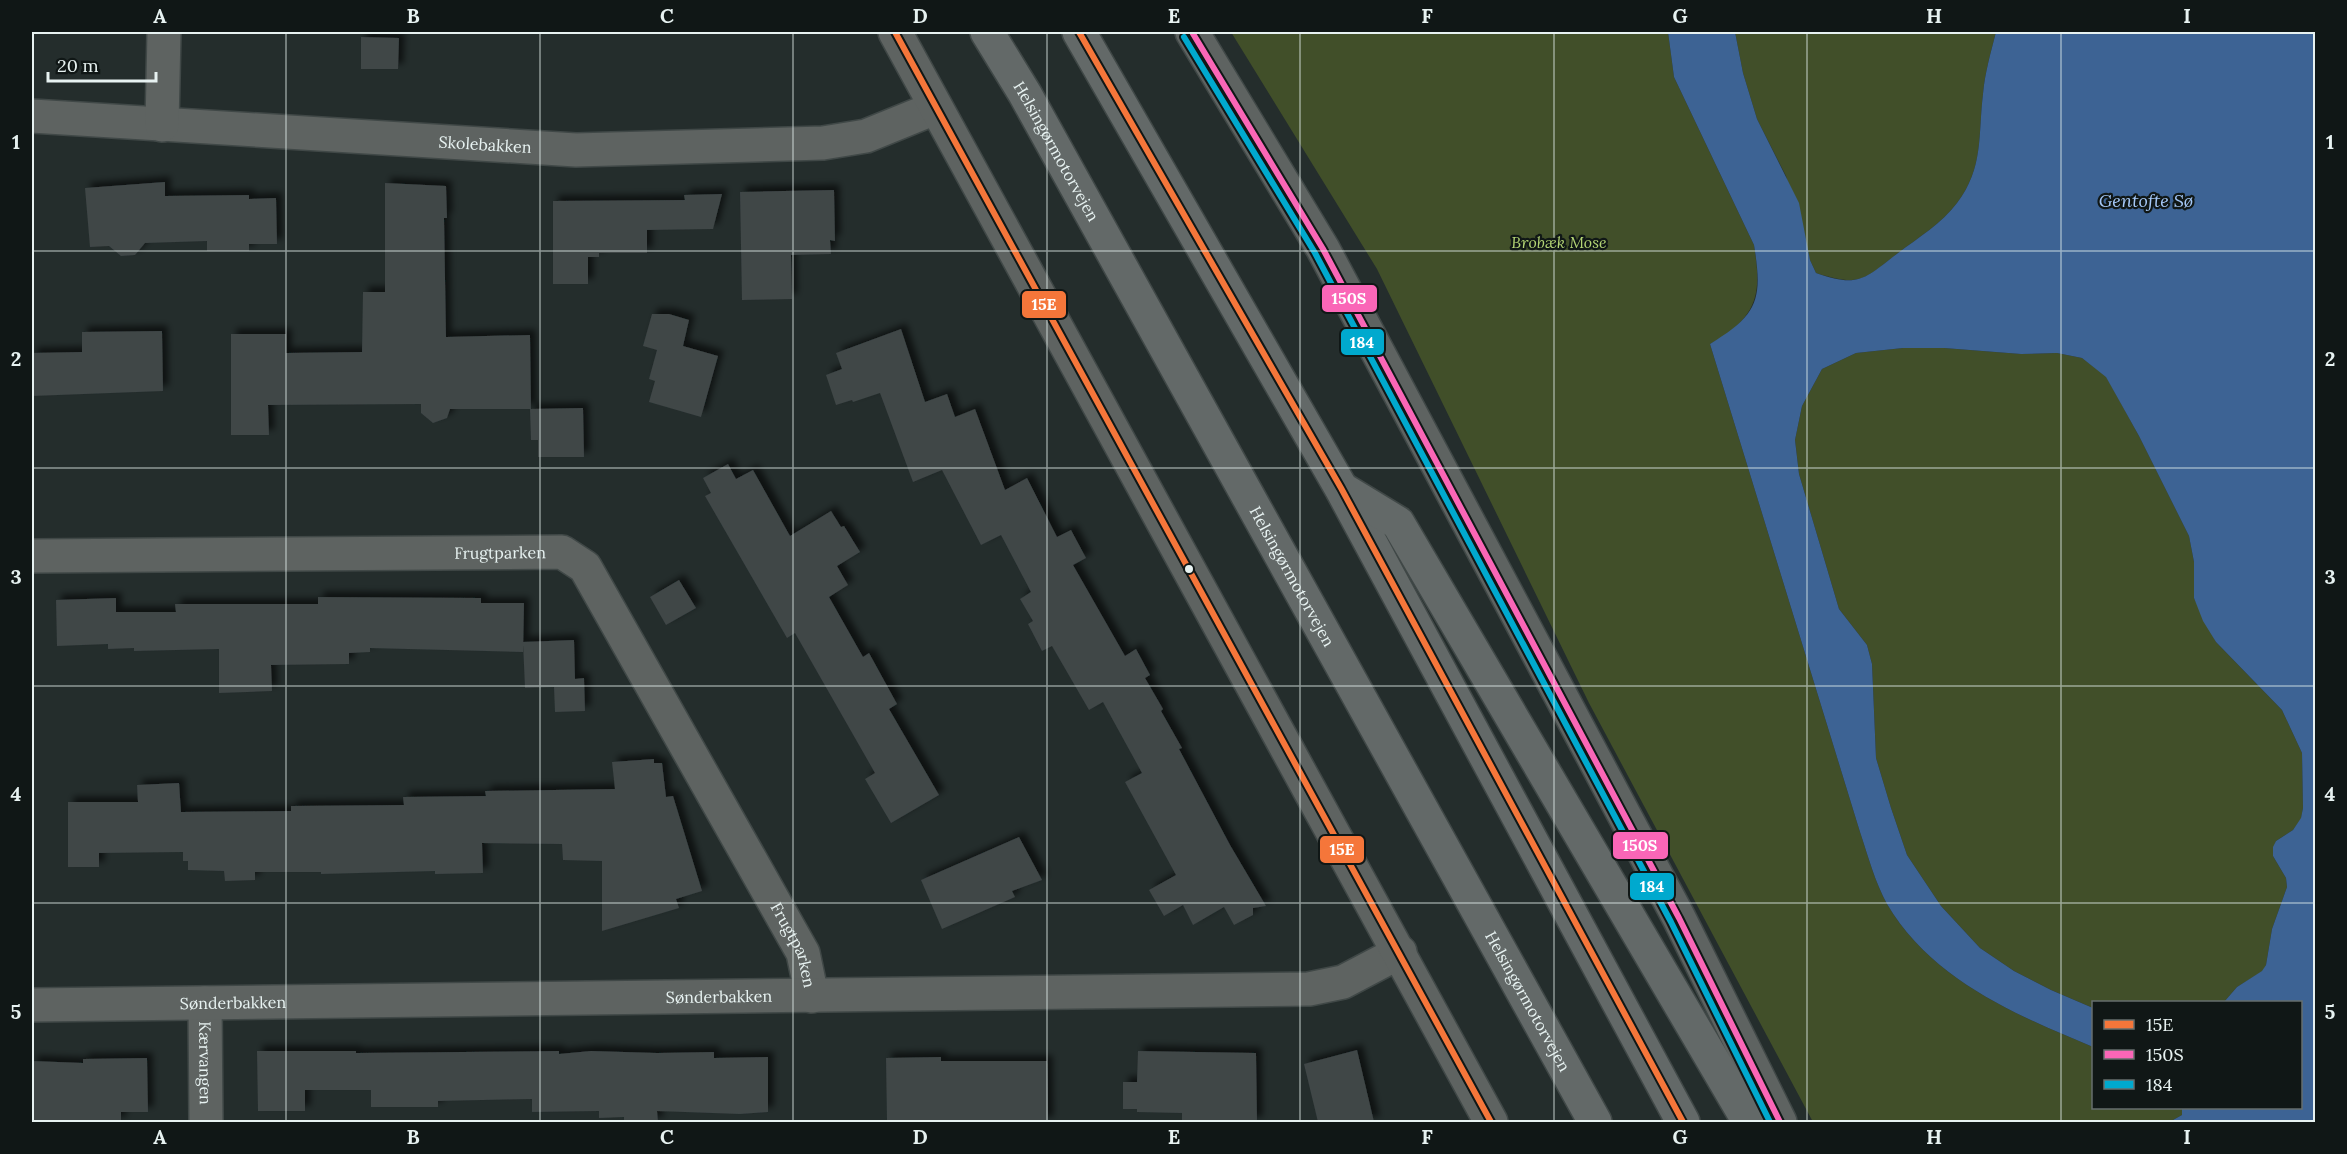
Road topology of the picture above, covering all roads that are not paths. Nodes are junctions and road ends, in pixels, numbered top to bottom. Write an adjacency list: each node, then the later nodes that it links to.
1 (164, 32): 8 (street)
2 (895, 32): 6 (street)
3 (987, 32): 17 (highway, Helsingørmotorvejen)
4 (1079, 32): 9 (highway)
5 (1192, 32): 20 (street)
6 (935, 108): 8 (street, Skolebakken); 11 (street)
7 (32, 116): 8 (street, Skolebakken)
8 (162, 125)
9 (1341, 488): 18 (highway); 19 (highway)
10 (32, 556): 12 (street, Frugtparken)
11 (1400, 952): 12 (street, Sønderbakken); 16 (street)
12 (812, 996): 13 (street, Sønderbakken)
13 (205, 1003): 14 (street, Sønderbakken); 15 (street, Kærvangen)
14 (32, 1005)
15 (206, 1122)
16 (1491, 1122)
17 (1595, 1122)
18 (1683, 1122)
19 (1749, 1122)
20 (1780, 1122)

